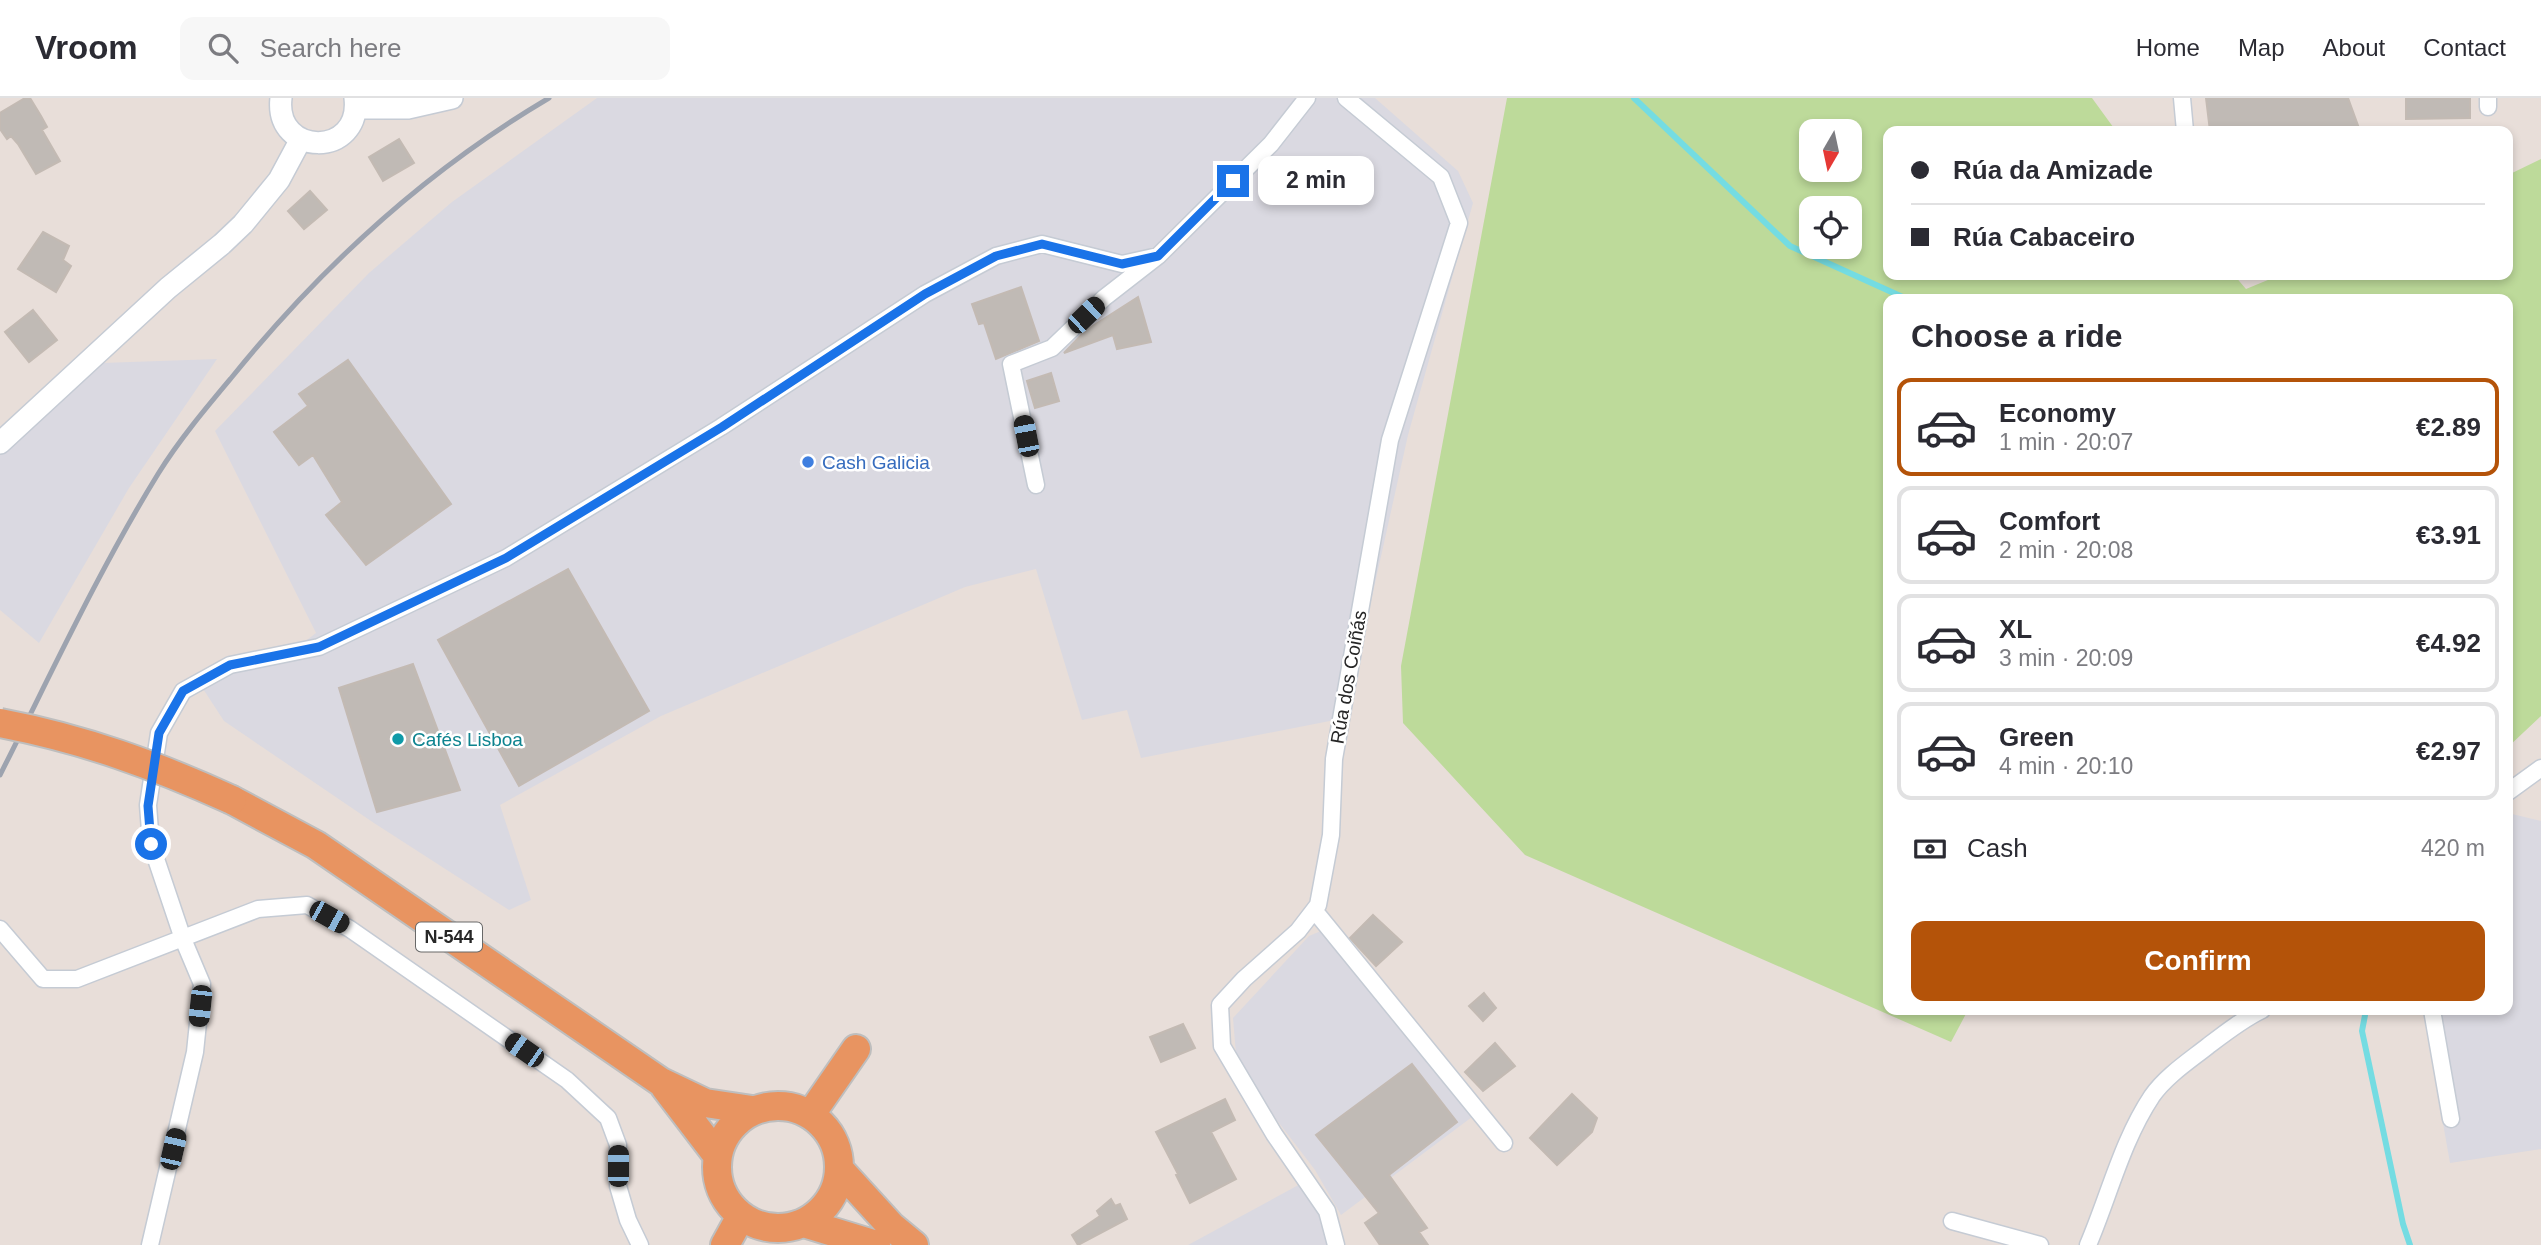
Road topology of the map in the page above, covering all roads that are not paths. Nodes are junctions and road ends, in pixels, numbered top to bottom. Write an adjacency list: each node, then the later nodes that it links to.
1 (281, 98): 8 (street)
2 (452, 98): 6 (street)
3 (1307, 98): 9 (street)
4 (1346, 98): 15 (street, Rúa dos Coiñás)
5 (2182, 98): 7 (street)
6 (356, 103): 8 (street)
7 (2185, 126)
8 (301, 139): 10 (street)
9 (1158, 256): 11 (street); 17 (street)
10 (0, 443)
11 (1036, 485)
12 (0, 723): 21 (highway, N-544, bridge)
13 (2541, 768): 14 (street)
14 (2513, 788)
15 (1314, 910): 25 (street); 36 (street, Rúa dos Coiñás)
16 (0, 929): 17 (street)
17 (183, 939): 31 (street); 32 (street)
18 (2254, 1015): 38 (street)
19 (2433, 1015): 24 (street)
20 (856, 1049): 23 (highway)
21 (661, 1082): 22 (highway, N-544); 26 (highway, N-544)
22 (752, 1110): 23 (highway, N-544); 26 (highway)
23 (811, 1114): 27 (highway)
24 (2451, 1119)
25 (1504, 1143)
26 (717, 1155): 28 (highway)
27 (839, 1169): 30 (highway); 35 (highway)
28 (741, 1216): 30 (highway); 33 (highway)
29 (1952, 1221): 37 (street)
30 (804, 1223): 34 (highway)
31 (150, 1245)
32 (640, 1245)
33 (725, 1245)
34 (876, 1245)
35 (914, 1245)
36 (1336, 1245)
37 (2040, 1245)
38 (2088, 1245)

